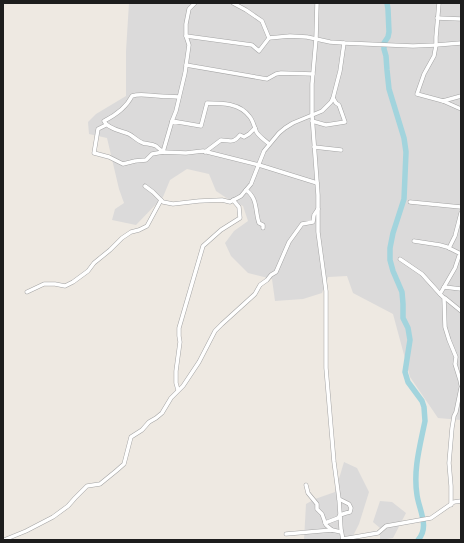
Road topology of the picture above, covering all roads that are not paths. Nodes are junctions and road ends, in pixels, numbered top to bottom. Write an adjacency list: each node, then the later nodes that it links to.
1 (195, 3): 7 (street)
2 (233, 3): 8 (street)
3 (317, 3): 9 (street)
4 (438, 3): 5 (street)
5 (438, 18): 6 (street); 12 (street)
6 (461, 19)
7 (186, 36): 8 (street); 13 (street)
8 (268, 38): 9 (street)
9 (316, 39): 11 (street); 14 (street)
10 (461, 43): 12 (street)
11 (344, 44): 12 (street); 17 (street)
12 (436, 45): 18 (street)
13 (186, 66): 14 (street); 16 (street)
14 (313, 74): 20 (street)
15 (461, 96): 18 (street)
16 (179, 98): 22 (street); 23 (street)
17 (333, 98): 20 (street); 21 (street)
18 (443, 101): 19 (street)
19 (461, 109)
20 (312, 115): 21 (street); 25 (street)
21 (312, 120): 26 (street)
22 (172, 121): 24 (street); 28 (street)
23 (106, 125): 28 (street); 28 (street)
24 (255, 128): 25 (street); 29 (street)
25 (269, 144): 30 (street)
26 (314, 147): 27 (street); 31 (street)
27 (341, 150)
28 (164, 152): 29 (street)
29 (205, 152): 30 (street)
30 (259, 165): 31 (street); 33 (street)
31 (317, 183): 38 (street)
32 (145, 186): 34 (street)
33 (246, 190): 35 (street); 40 (street)
34 (161, 200): 35 (street); 47 (street)
35 (233, 200): 53 (street)
36 (410, 202): 37 (street)
37 (461, 207)
38 (318, 209): 53 (street); 55 (street)
39 (461, 213): 42 (street)
40 (263, 228)
41 (414, 241): 42 (street)
42 (449, 248): 43 (street)
43 (461, 255): 45 (street)
44 (400, 260): 48 (street)
45 (444, 287): 46 (street); 48 (street)
46 (461, 289)
47 (27, 292)
48 (440, 294): 49 (street)
49 (444, 298): 50 (street); 51 (street)
50 (461, 311)
51 (461, 379): 52 (street)
52 (461, 387): 57 (street)
53 (178, 390): 63 (street)
54 (306, 485): 59 (street)
55 (339, 499): 58 (street); 58 (street)
56 (461, 501): 57 (street)
57 (451, 505): 64 (street)
58 (340, 515): 59 (street); 61 (street)
59 (326, 523): 60 (street)
60 (332, 530): 61 (street); 62 (street)
61 (342, 532): 64 (street)
62 (286, 534)
63 (4, 540)
64 (343, 540)

